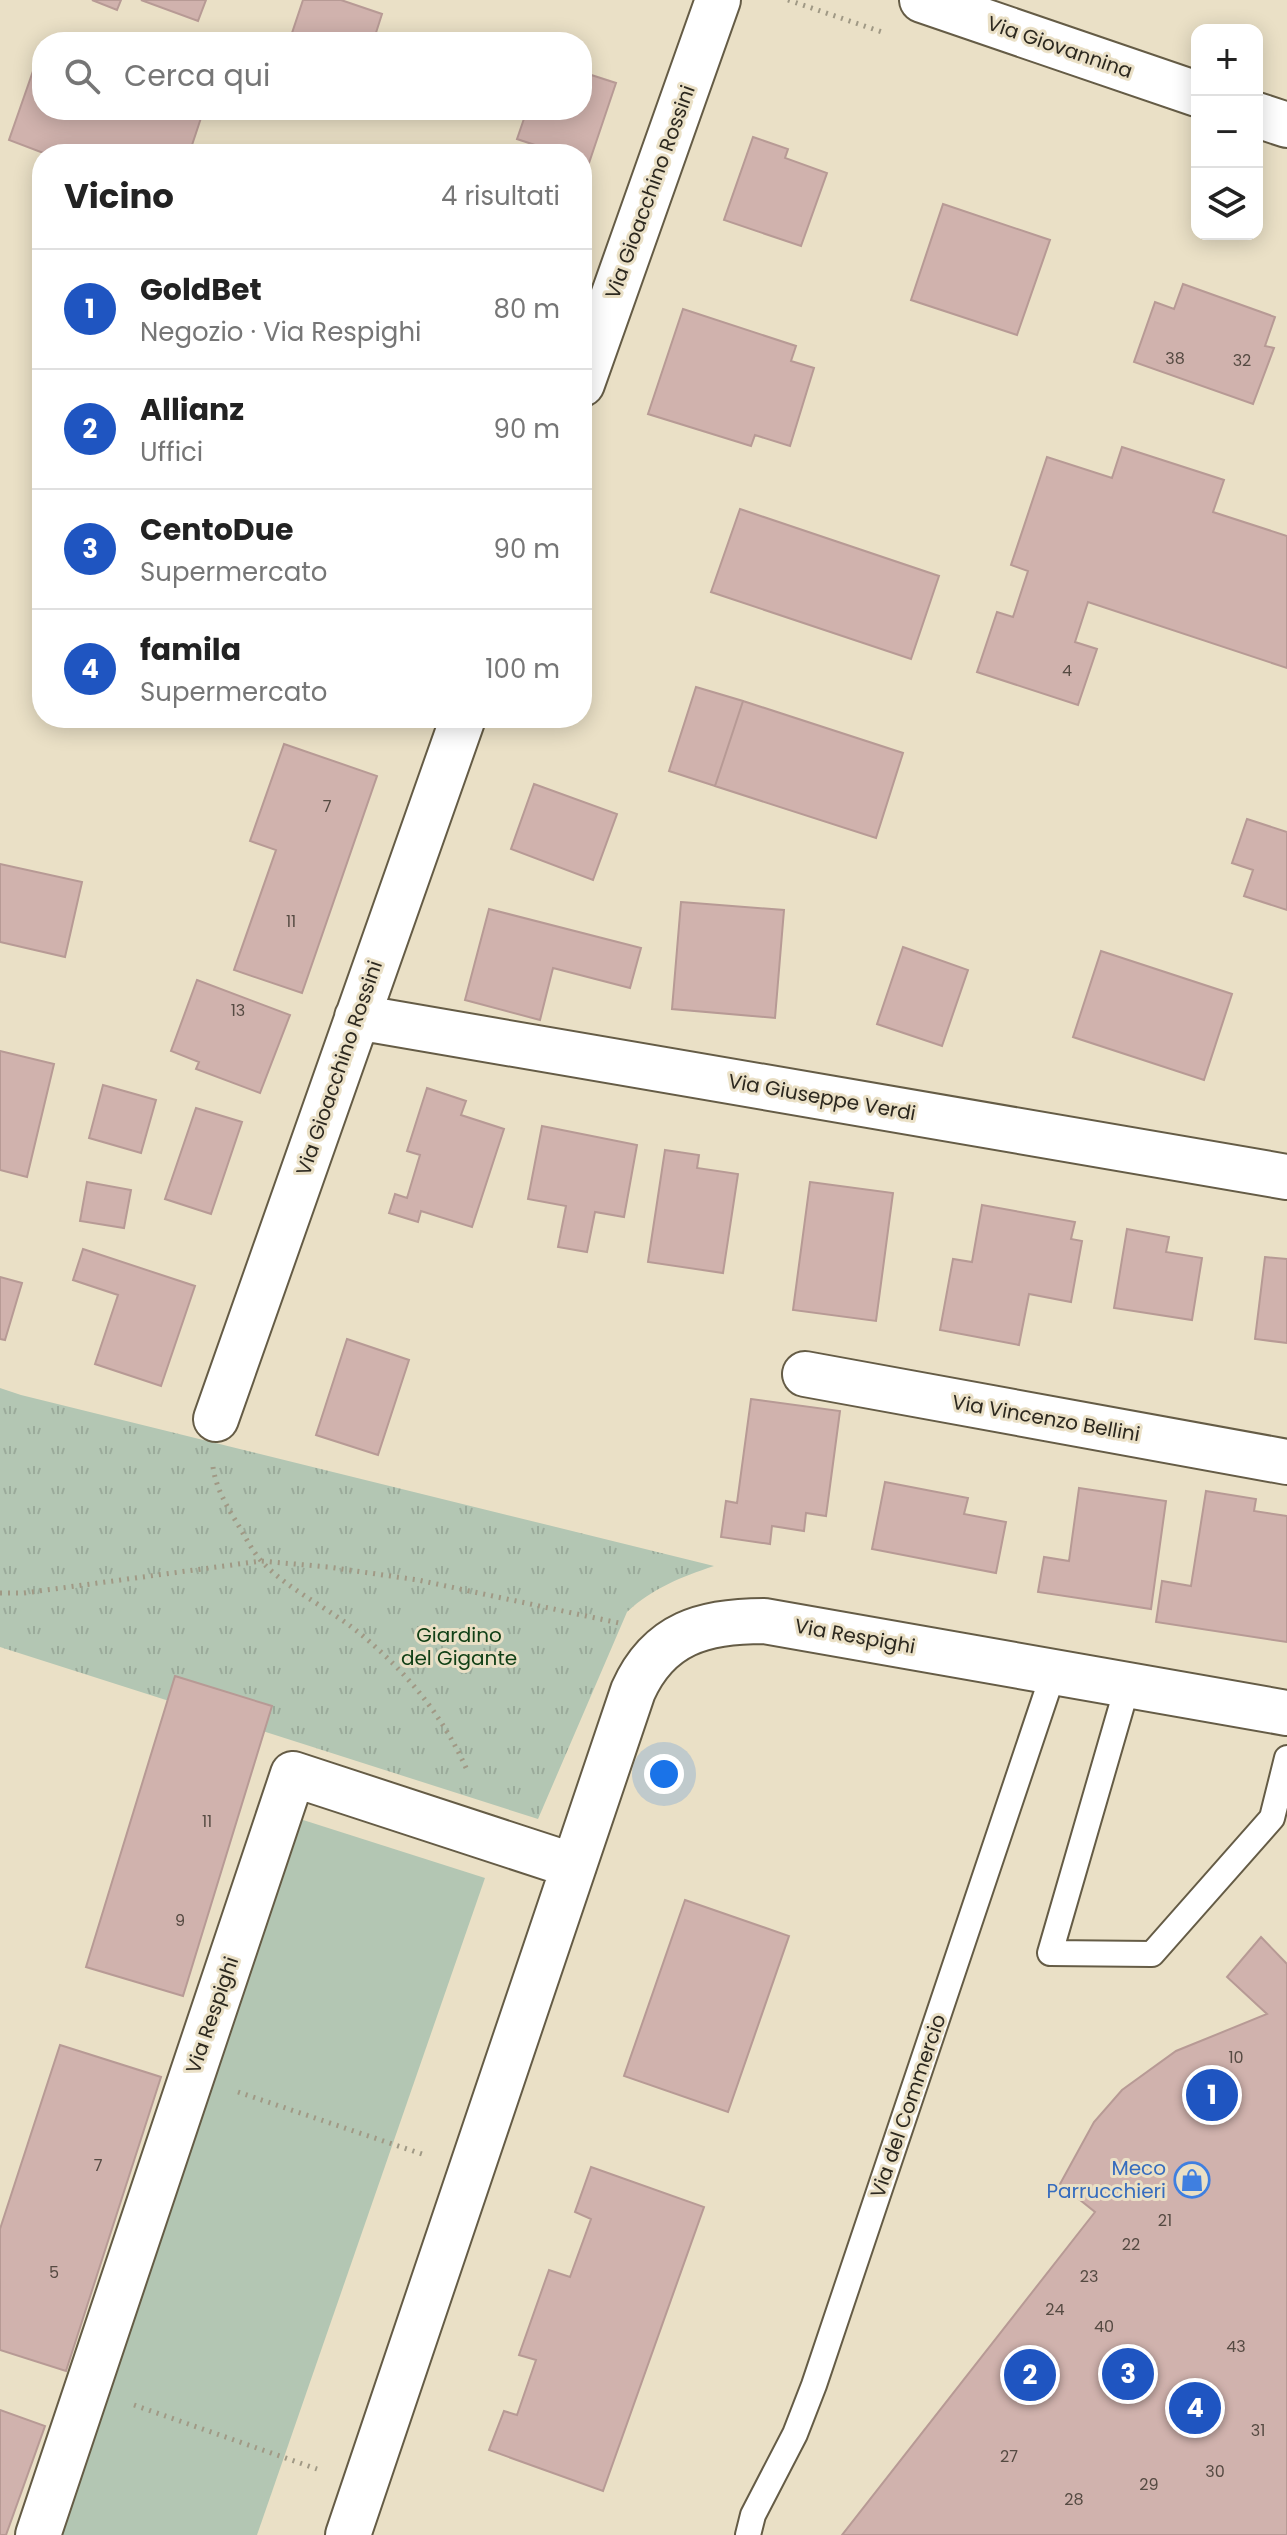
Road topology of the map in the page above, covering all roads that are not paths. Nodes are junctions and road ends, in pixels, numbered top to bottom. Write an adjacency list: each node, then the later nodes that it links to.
1 (718, 0): 6 (street, Via Gioacchino Rossini)
2 (922, 0): 3 (street, Via Giovannina)
3 (1191, 92)
4 (1263, 117): 5 (street)
5 (1287, 125)
6 (592, 356)
7 (459, 728): 8 (street, Via Gioacchino Rossini)
8 (357, 1017): 9 (street, Via Giuseppe Verdi); 11 (street, Via Gioacchino Rossini)
9 (1286, 1174)
10 (805, 1374): 12 (street, Via Vincenzo Bellini)
11 (216, 1419)
12 (1287, 1462)
13 (1054, 1671): 14 (street, Via Respighi); 18 (street, Via Respighi); 21 (lane, Via del Commercio)
14 (1128, 1684): 15 (street, Via Respighi); 17 (lane)
15 (1287, 1713)
16 (1287, 1758): 17 (lane)
17 (1279, 1819)
18 (574, 1866): 19 (street, Via Respighi); 20 (street, Via Respighi)
19 (38, 2535)
20 (348, 2535)
21 (748, 2535)

